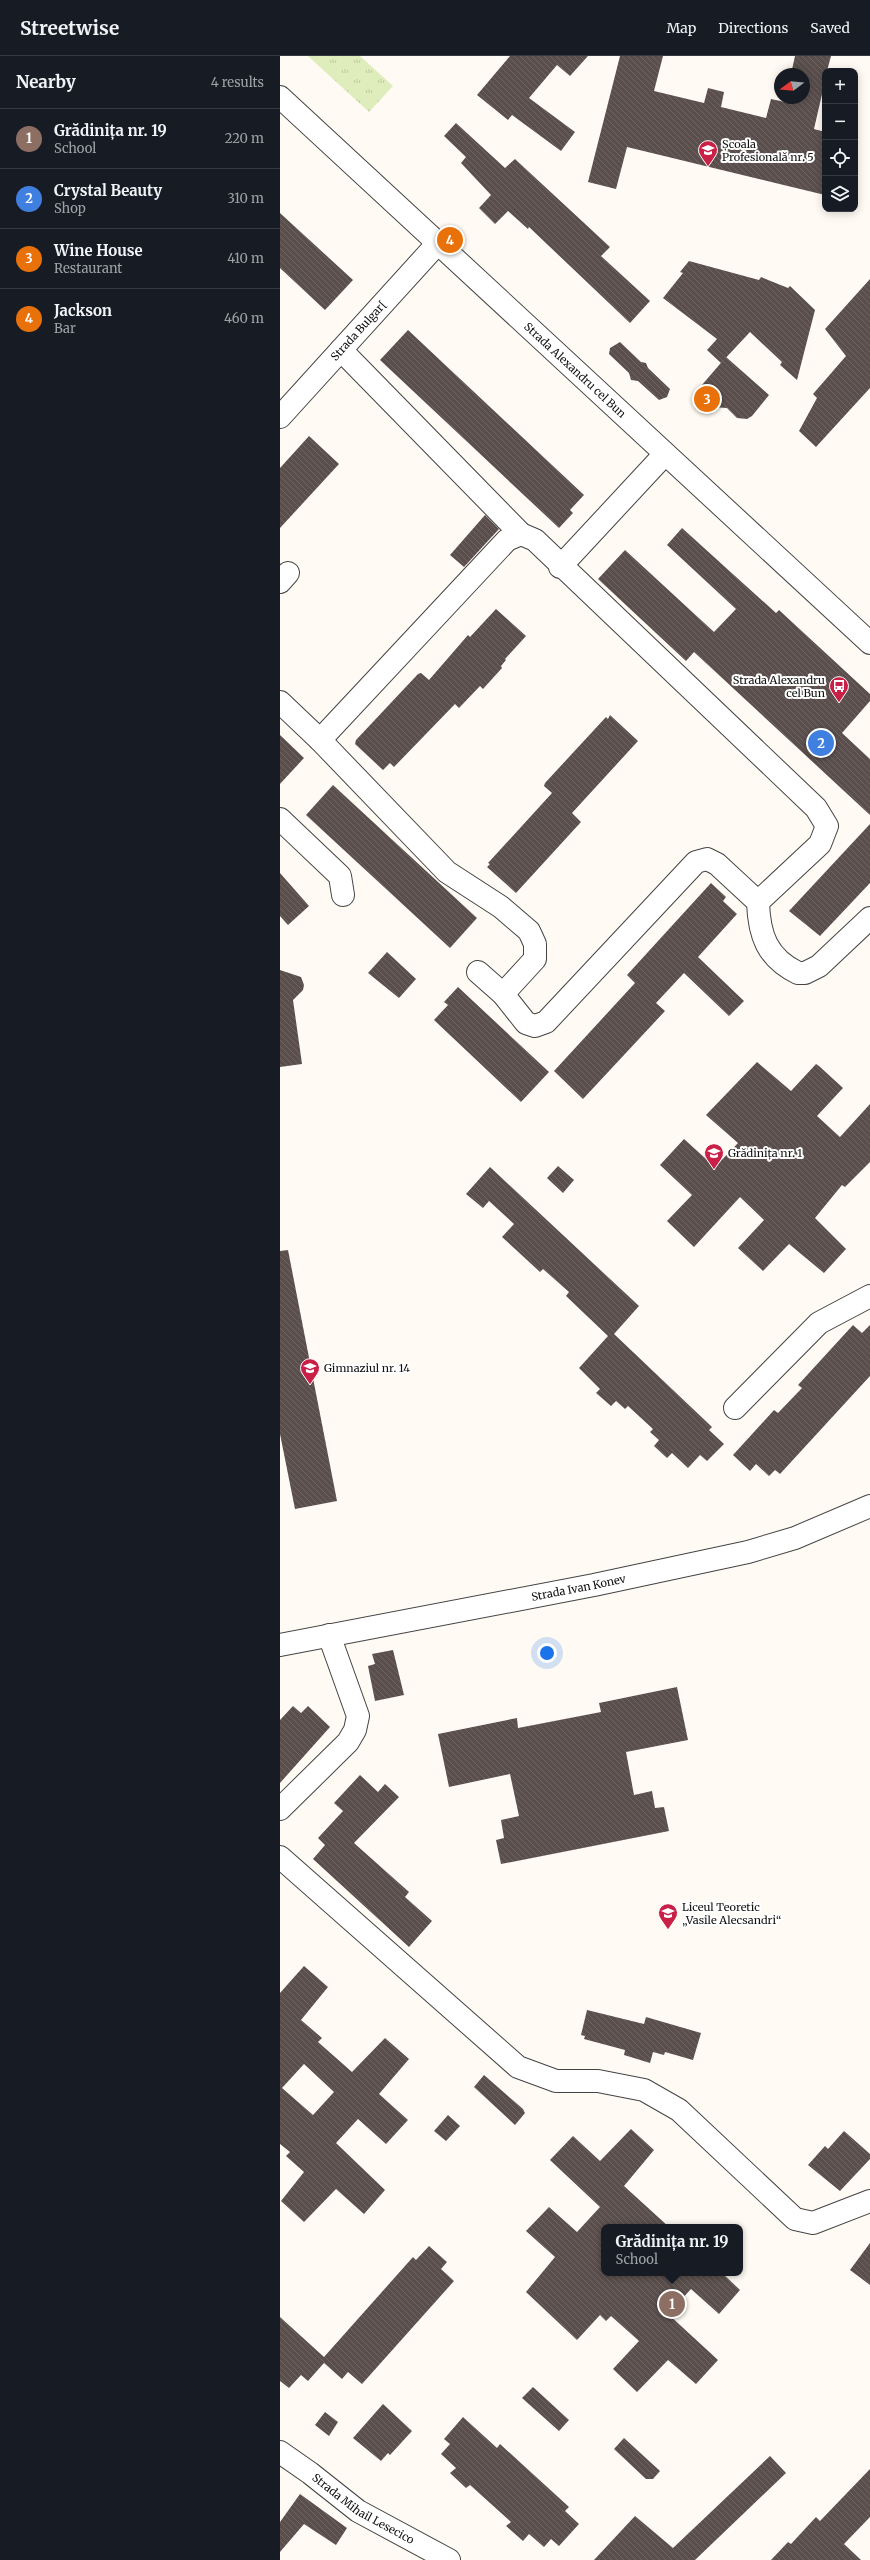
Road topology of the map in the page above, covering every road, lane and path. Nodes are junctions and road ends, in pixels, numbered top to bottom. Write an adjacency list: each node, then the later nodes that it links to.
1 (280, 97): 2 (street, Strada Alexandru cel Bun)
2 (438, 243): 3 (street, Strada Bulgar[); 5 (street, Strada Alexandru cel Bun)
3 (341, 350): 4 (street, Strada Bulgar[); 6 (street)
4 (280, 417)
5 (665, 454): 7 (street); 8 (street, Strada Alexandru cel Bun)
6 (521, 534): 7 (street); 10 (street)
7 (560, 567): 13 (street)
8 (870, 642)
9 (280, 702): 10 (street)
10 (320, 740): 16 (street)
11 (280, 819): 12 (street)
12 (343, 895)
13 (758, 902): 14 (street); 16 (street)
14 (870, 918)
15 (478, 972): 16 (street)
16 (502, 994)
17 (870, 1296): 18 (street)
18 (735, 1408)
19 (870, 1506): 20 (street, Strada Ivan Konev)
20 (329, 1635): 21 (street, Strada Ivan Konev); 22 (street)
21 (280, 1645)
22 (280, 1809)
23 (280, 1857): 24 (street)
24 (870, 2201)
25 (280, 2452): 26 (street, Strada Mihail Lesecico)
26 (448, 2560)

